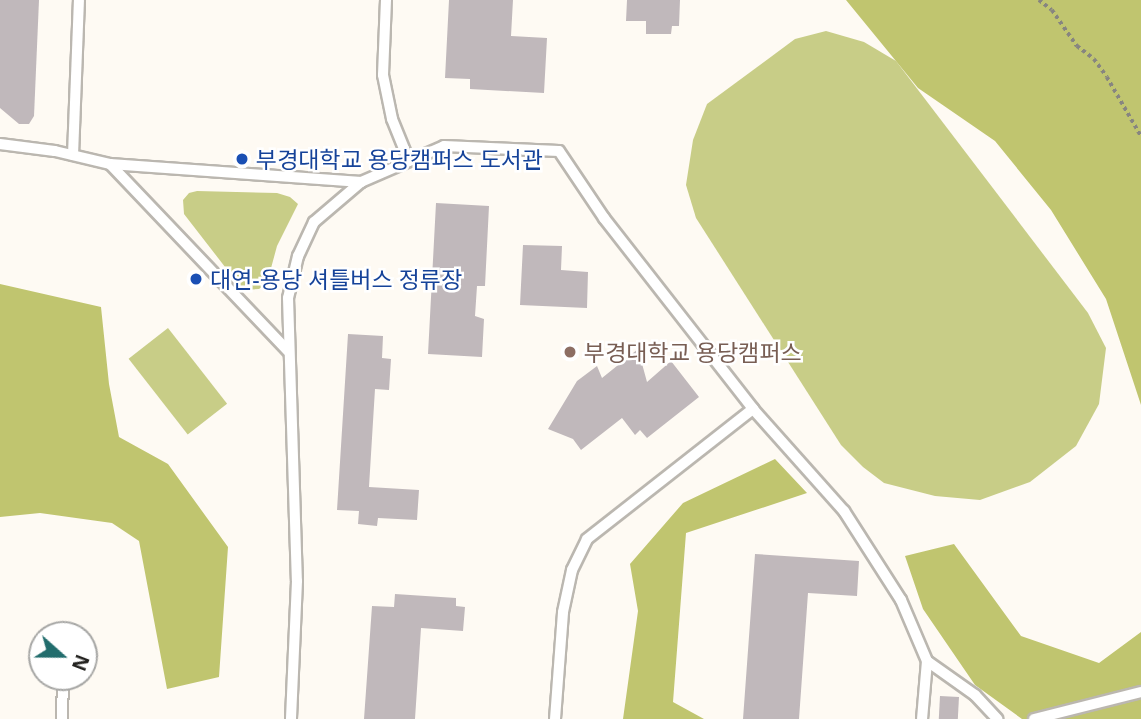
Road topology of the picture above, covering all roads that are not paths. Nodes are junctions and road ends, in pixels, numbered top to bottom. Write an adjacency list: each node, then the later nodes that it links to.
1 (79, 0): 4 (lane)
2 (386, 0): 5 (lane)
3 (0, 144): 4 (lane)
4 (73, 155): 6 (lane)
5 (409, 161): 7 (lane); 9 (lane)
6 (110, 164): 7 (lane); 8 (lane)
7 (361, 182): 8 (lane)
8 (288, 351): 14 (lane)
9 (753, 409): 10 (lane); 15 (lane)
10 (926, 662): 16 (lane); 17 (lane)
11 (63, 691): 13 (lane)
12 (1141, 692): 18 (lane)
13 (62, 719)
14 (291, 719)
15 (555, 719)
16 (922, 719)
17 (998, 719)
18 (1034, 719)

